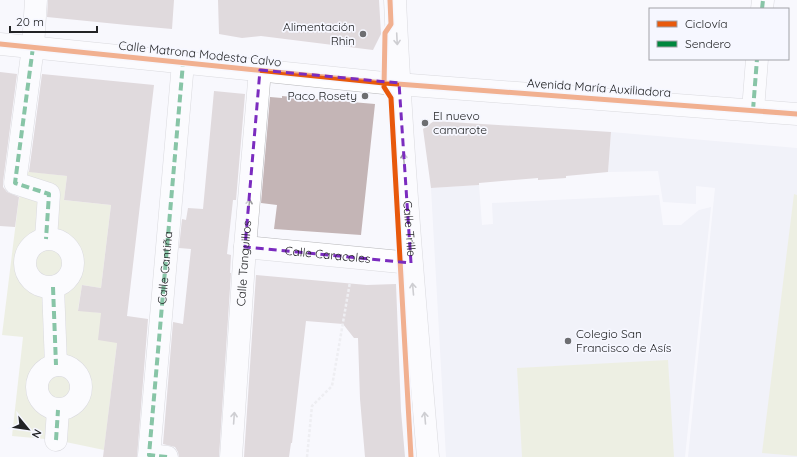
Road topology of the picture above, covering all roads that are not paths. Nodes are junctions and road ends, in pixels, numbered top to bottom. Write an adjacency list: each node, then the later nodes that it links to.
1 (36, 0): 4 (street)
2 (395, 0): 8 (street, Calle Trille, one-way to 8)
3 (0, 44): 4 (street, Calle Matrona Modesta Calvo)
4 (33, 47): 6 (street, Calle Matrona Modesta Calvo); 11 (street)
5 (758, 60): 9 (street)
6 (183, 63): 7 (street, Calle Matrona Modesta Calvo); 18 (street, Calle Cantiña)
7 (260, 70): 8 (street, Calle Matrona Modesta Calvo); 12 (street, Calle Tanguillos, one-way to 7)
8 (399, 83): 9 (street, Avenida María Auxiliadora); 13 (street, Calle Trille, one-way to 8)
9 (753, 110): 10 (street, Avenida María Auxiliadora)
10 (797, 114)
11 (46, 239): 14 (street); 14 (street)
12 (245, 246): 13 (street, Calle Caracoles); 19 (street, Calle Tanguillos, one-way to 12)
13 (411, 263): 20 (street, Calle Trille, one-way to 13)
14 (53, 287): 15 (street)
15 (56, 365): 16 (street); 16 (street)
16 (58, 410): 17 (street)
17 (56, 440)
18 (167, 457)
19 (231, 457)
20 (428, 457)

